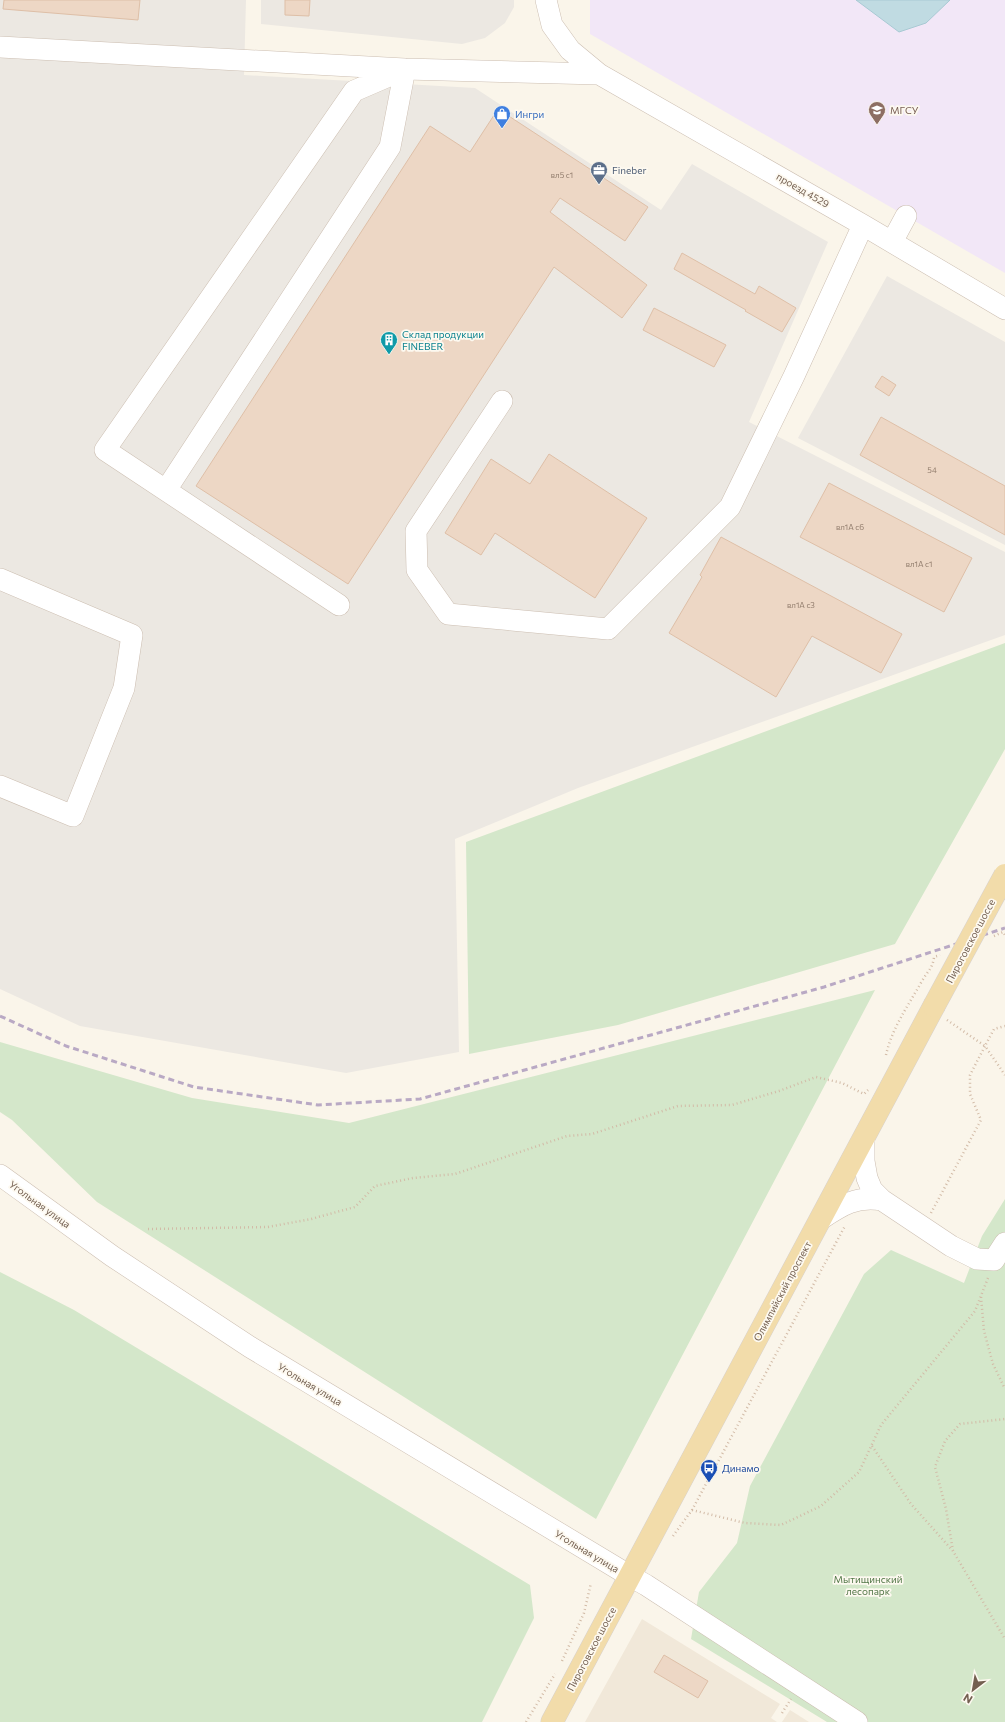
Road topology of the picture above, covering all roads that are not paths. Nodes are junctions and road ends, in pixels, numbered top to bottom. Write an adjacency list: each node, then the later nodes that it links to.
1 (546, 0): 4 (street, проезд 4529)
2 (0, 47): 3 (street)
3 (405, 69): 4 (street); 10 (street); 10 (street)
4 (599, 74): 6 (street, проезд 4529)
5 (906, 216): 7 (street)
6 (863, 225): 7 (street, проезд 4529); 9 (street)
7 (892, 242): 8 (street, проезд 4529)
8 (1005, 309)
9 (502, 401)
10 (166, 490): 12 (street)
11 (0, 580): 13 (street)
12 (339, 605)
13 (0, 786)
14 (1005, 875): 15 (main road, Пироговское шоссе, bridge)
15 (940, 1010): 16 (main road, Олимпийский проспект)
16 (864, 1139): 18 (street); 19 (main road, Олимпийский проспект)
17 (0, 1175): 21 (street, Угольная улица)
18 (882, 1200): 19 (street); 20 (street)
19 (820, 1220): 21 (main road, Олимпийский проспект)
20 (1005, 1243)
21 (630, 1576): 22 (main road, Пироговское шоссе); 23 (street, Угольная улица)
22 (552, 1722)
23 (857, 1722)

